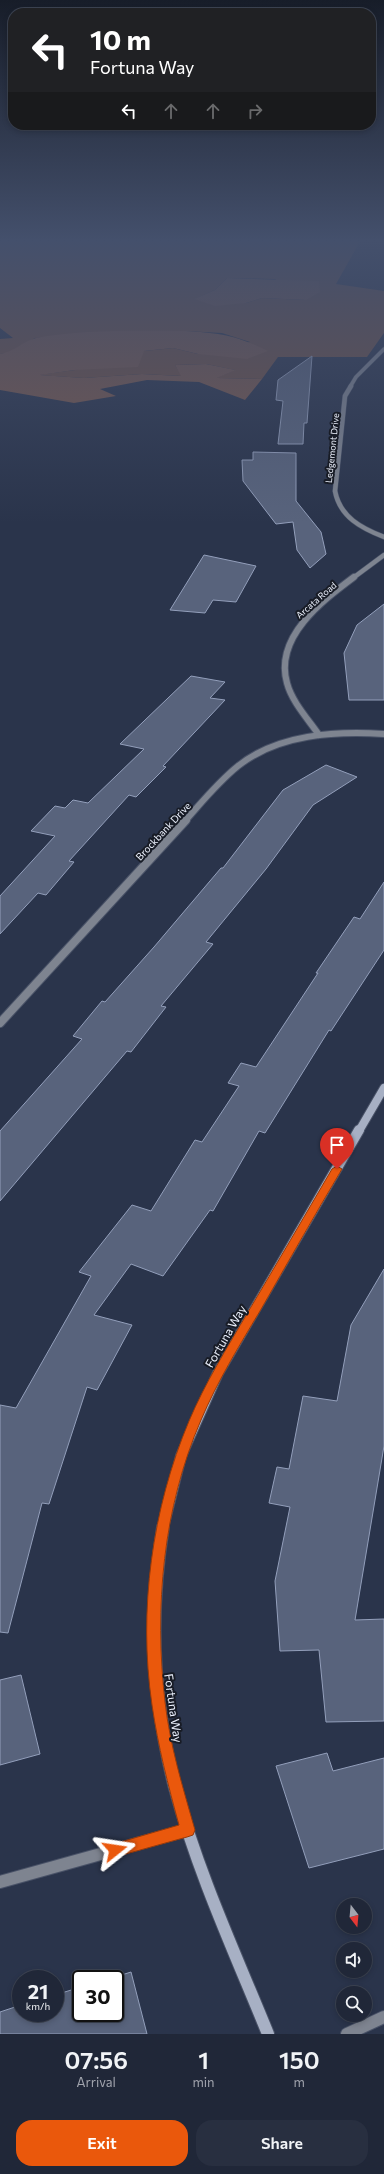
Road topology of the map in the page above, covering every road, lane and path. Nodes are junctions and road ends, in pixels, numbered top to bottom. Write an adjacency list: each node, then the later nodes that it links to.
1 (384, 349): 2 (street, Ledgemont Drive)
2 (384, 537)
3 (384, 555): 5 (street, Arcata Road)
4 (384, 734): 5 (street, Brockbank Drive)
5 (319, 735): 6 (street, Brockbank Drive)
6 (0, 1023)
7 (384, 1088): 8 (street, Fortuna Way)
8 (187, 1830): 9 (street); 11 (street, Fortuna Way)
9 (0, 1882)
10 (384, 2017): 12 (street)
11 (268, 2034)
12 (347, 2034)

